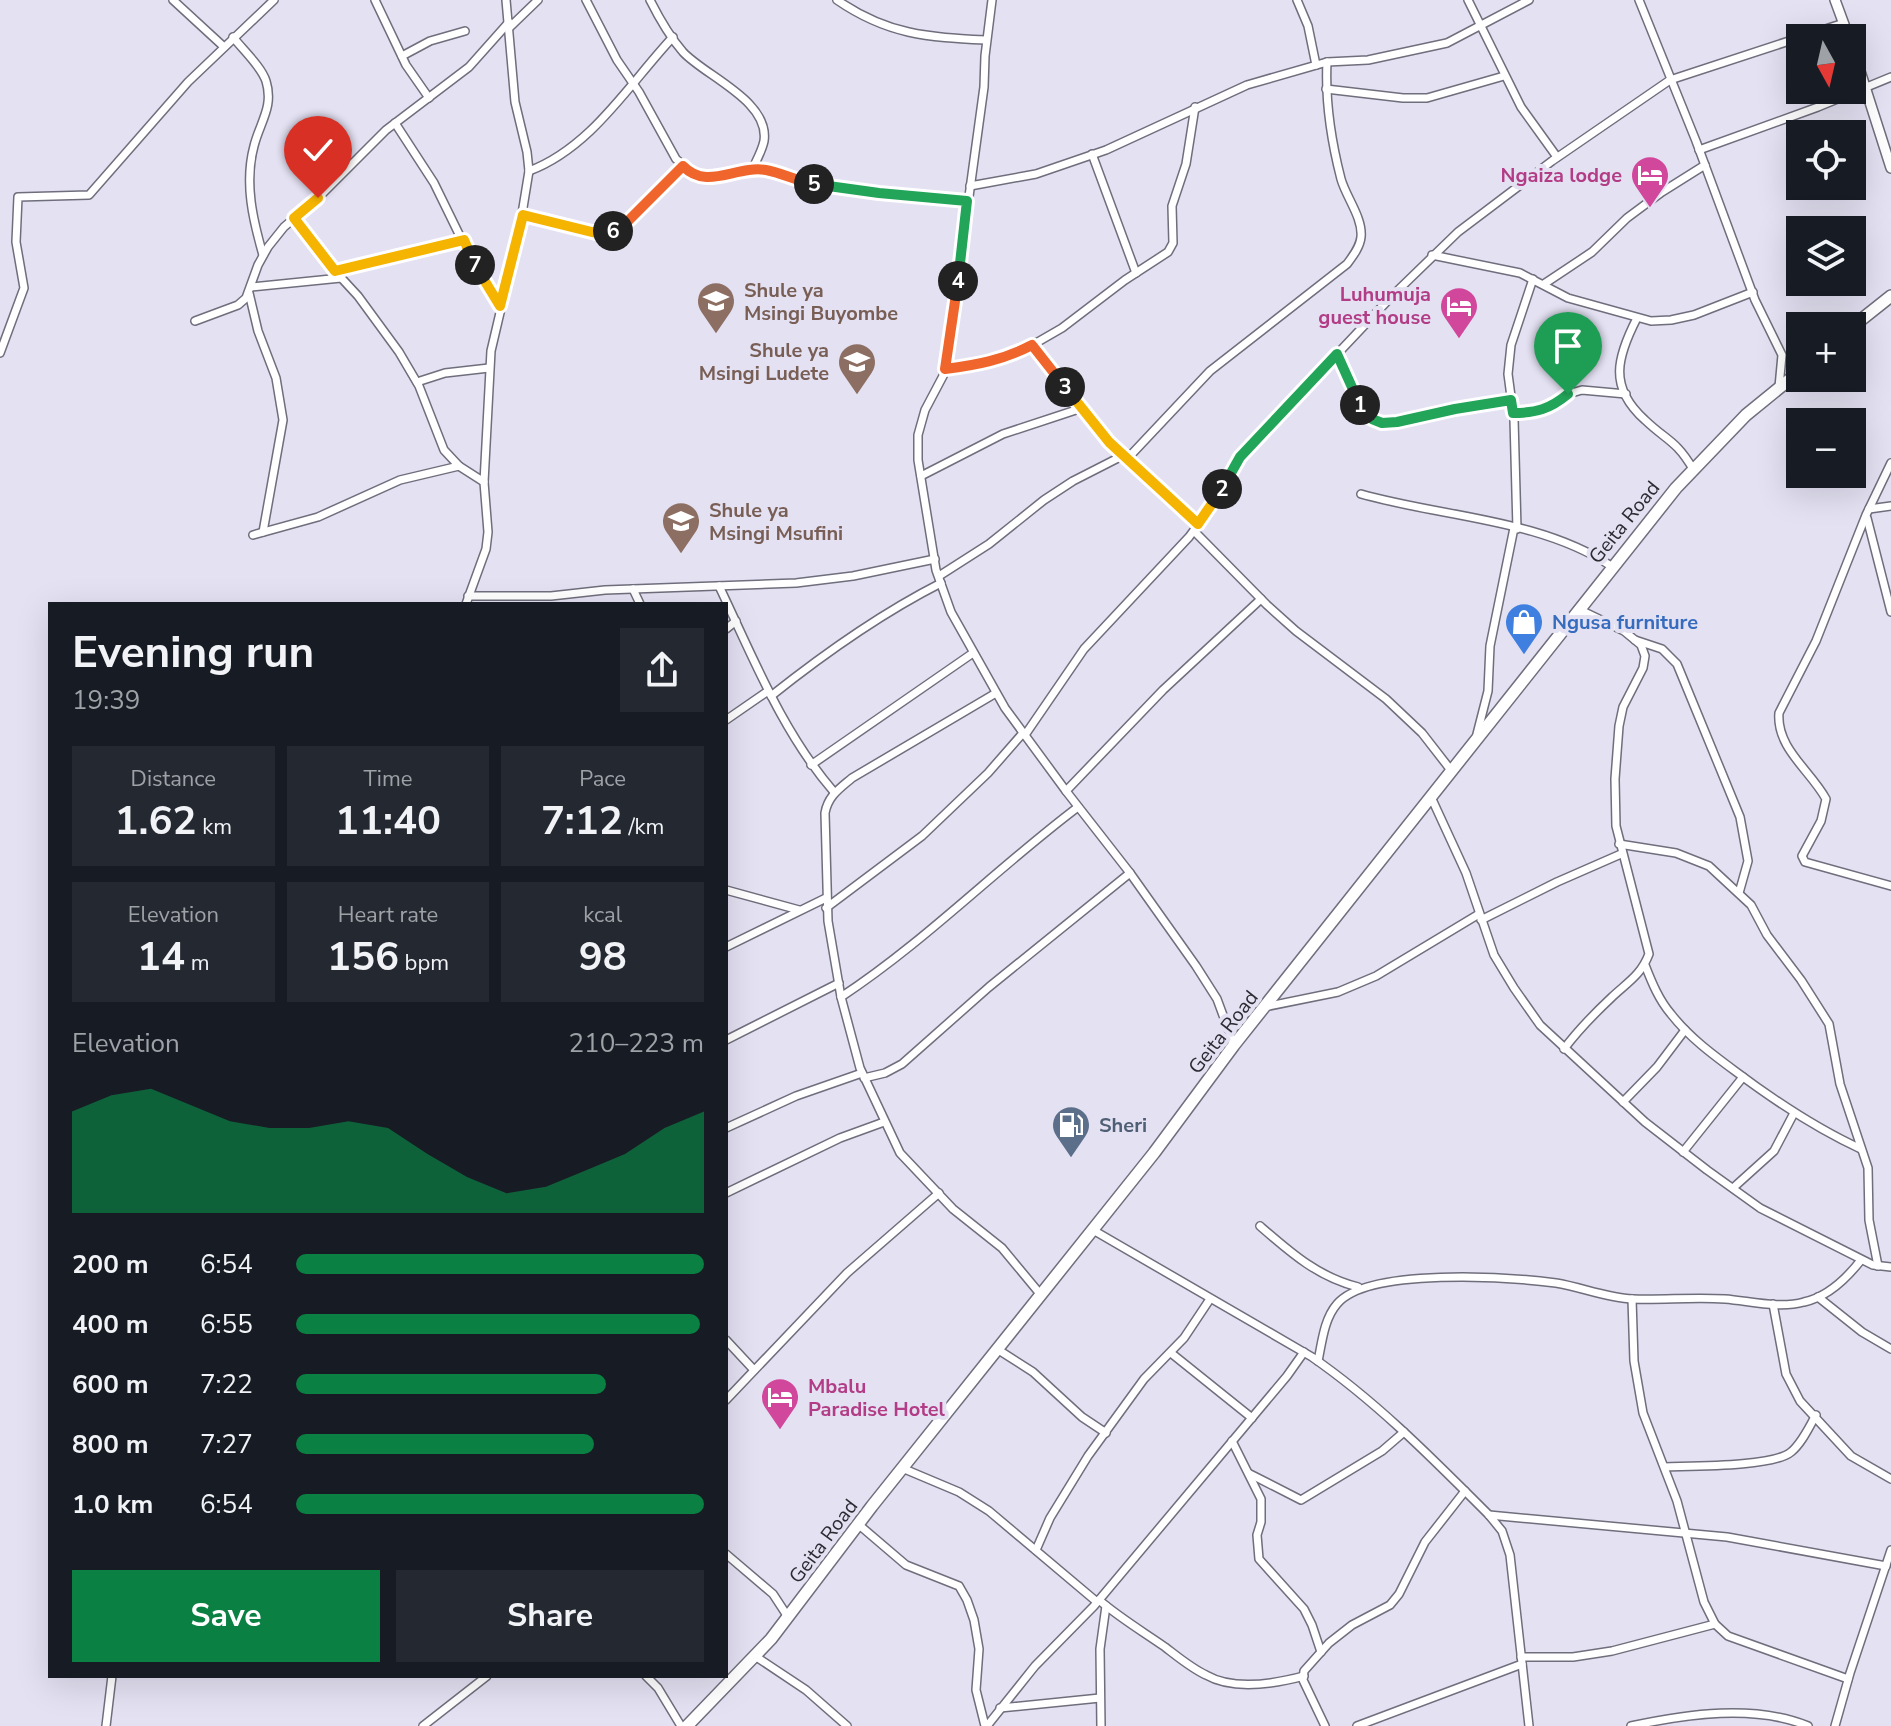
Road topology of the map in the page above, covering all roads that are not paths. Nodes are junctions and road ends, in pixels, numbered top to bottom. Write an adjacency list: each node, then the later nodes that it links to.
1 (173, 0): 22 (street)
2 (274, 0): 19 (street)
3 (375, 0): 23 (street)
4 (506, 0): 16 (street)
5 (538, 0): 16 (street)
6 (586, 0): 29 (street)
7 (650, 0): 20 (street)
8 (837, 0): 21 (street)
9 (992, 0): 21 (street)
10 (1297, 0): 25 (street)
11 (1468, 0): 17 (street)
12 (1529, 0): 17 (street)
13 (1639, 0): 28 (street)
14 (1835, 0): 15 (main road)
15 (1844, 23): 28 (street)
16 (510, 25): 32 (street); 42 (street)
17 (1481, 27): 24 (street); 26 (street)
18 (465, 31): 23 (street)
19 (233, 37): 22 (street); 48 (street)
20 (673, 37): 29 (street); 41 (street)
21 (986, 40): 43 (street)
22 (223, 46): 63 (street)
23 (402, 56): 32 (street)
24 (1327, 62): 25 (street); 31 (street)
25 (1316, 65): 33 (street)
26 (1504, 76): 31 (street); 37 (street)
27 (1891, 77): 30 (street)
28 (1670, 80): 35 (street); 37 (street)
29 (633, 83): 39 (street); 42 (street)
30 (1867, 88): 35 (street); 40 (main road)
31 (1326, 89): 74 (street)
32 (429, 98): 34 (street)
33 (1195, 107): 36 (street); 51 (street)
34 (395, 123): 46 (street); 47 (street)
35 (1699, 150): 38 (street)
36 (1092, 154): 43 (street); 51 (street)
37 (1557, 157): 49 (street)
38 (1705, 165): 54 (street); 56 (street)
39 (683, 166): 41 (street); 45 (street)
40 (1891, 168)
41 (752, 170): 44 (street)
42 (529, 171): 45 (street)
43 (970, 186): 44 (street)
44 (967, 201): 66 (street)
45 (523, 215): 58 (street)
46 (294, 218): 48 (street); 50 (street)
47 (464, 240): 50 (street); 58 (street)
48 (263, 255): 55 (street)
49 (1432, 255): 53 (street); 64 (street)
50 (335, 271): 52 (street)
51 (1136, 273): 62 (street)
52 (341, 278): 55 (street); 67 (street)
53 (1533, 279): 54 (street); 71 (street)
54 (1544, 284): 60 (street)
55 (250, 290): 61 (street); 85 (street)
56 (1753, 292): 60 (street); 69 (street)
57 (1891, 296): 59 (highway)
58 (500, 306): 65 (street)
59 (1866, 316)
60 (1637, 318): 70 (street)
61 (195, 321)
62 (1032, 345): 66 (street); 72 (street)
63 (0, 353)
64 (1337, 354): 71 (street); 83 (street)
65 (489, 368): 67 (street); 79 (street)
66 (945, 369): 78 (street)
67 (417, 382): 76 (street)
68 (1786, 382): 69 (highway, Geita Road)
69 (1779, 387): 77 (highway, Geita Road)
70 (1626, 394): 73 (street); 77 (street)
71 (1511, 400): 73 (street)
72 (1082, 408): 74 (street); 78 (street)
73 (1513, 413): 84 (street)
74 (1126, 457): 83 (street); 89 (street)
75 (1891, 463): 82 (street)
76 (459, 466): 79 (street); 85 (street)
77 (1693, 469): 88 (highway, Geita Road)
78 (921, 476): 87 (street)
79 (484, 482): 94 (street)
80 (1361, 494): 84 (street)
81 (1891, 506): 82 (street)
82 (1868, 512): 92 (street); 118 (street)
83 (1196, 528): 93 (street); 107 (street)
84 (1516, 528): 88 (street); 108 (street)
85 (263, 532): 86 (street)
86 (253, 535)
87 (935, 559): 89 (street); 90 (street)
88 (1611, 566): 98 (highway, Geita Road)
89 (940, 580): 103 (street); 105 (street)
90 (719, 586): 91 (street); 96 (street)
91 (633, 589): 94 (street); 95 (street)
92 (1888, 589): 99 (street)
93 (1261, 599): 110 (street); 111 (street)
94 (467, 600)
95 (639, 602)
96 (727, 602)
97 (728, 605): 100 (street)
98 (1578, 609): 102 (street); 108 (highway, Geita Road)
99 (1891, 612)
100 (736, 621): 101 (street); 105 (street)
101 (728, 627)
102 (1634, 640): 115 (street); 120 (street)
103 (973, 653): 104 (street); 109 (street)
104 (996, 693): 107 (street); 112 (street)
105 (770, 694): 106 (street); 109 (street)
106 (728, 719)
107 (1024, 734): 111 (street); 122 (street)
108 (1476, 737): 110 (highway, Geita Road)
109 (811, 765): 112 (street)
110 (1450, 769): 113 (highway, Geita Road)
111 (1066, 791): 114 (street)
112 (834, 792): 121 (street)
113 (1430, 795): 124 (street); 129 (highway, Geita Road)
114 (1078, 807): 117 (street); 128 (street)
115 (1619, 844): 116 (street); 120 (street)
116 (1621, 854): 124 (street); 126 (street)
117 (1130, 873): 132 (street); 134 (street)
118 (1891, 886)
119 (728, 891): 123 (street)
120 (1739, 893): 140 (street)
121 (826, 898): 122 (street); 123 (street)
122 (826, 908): 127 (street)
123 (799, 910): 125 (street)
124 (1480, 917): 129 (street); 133 (street)
125 (728, 946)
126 (1645, 965): 130 (street); 133 (street)
127 (839, 983): 128 (street); 131 (street)
128 (841, 997): 134 (street)
129 (1264, 1007): 132 (highway, Geita Road)
130 (1685, 1030): 135 (street); 136 (street)
131 (728, 1039)
132 (1234, 1045): 146 (highway, Geita Road)
133 (1564, 1049): 136 (street)
134 (863, 1076): 138 (street); 139 (street)
135 (1743, 1077): 137 (street); 141 (street)
136 (1623, 1102): 141 (street)
137 (1794, 1113): 140 (street); 142 (street)
138 (884, 1122): 143 (street); 144 (street)
139 (728, 1127)
140 (1861, 1149): 148 (street)
141 (1683, 1152): 142 (street)
142 (1733, 1188): 147 (street)
143 (728, 1192)
144 (939, 1193): 151 (street); 162 (street)
145 (1260, 1226): 150 (street)
146 (1093, 1230): 151 (highway, Geita Road); 153 (street)
147 (1861, 1260): 148 (street); 152 (street)
148 (1878, 1266): 149 (street)
149 (1891, 1267)
150 (1360, 1288): 154 (street); 161 (street)
151 (1041, 1295): 157 (highway, Geita Road)
152 (1818, 1297): 155 (street); 158 (street)
153 (1210, 1299): 159 (street); 160 (street)
154 (1632, 1299): 155 (street); 169 (street)
155 (1773, 1304): 164 (street)
156 (728, 1342): 162 (street)
157 (997, 1349): 167 (street); 170 (highway, Geita Road)
158 (1891, 1349)
159 (1304, 1352): 161 (street); 165 (street)
160 (1171, 1353): 165 (street); 167 (street)
161 (1318, 1361): 166 (street)
162 (754, 1370): 163 (street)
163 (728, 1398)
164 (1816, 1415): 169 (street); 172 (street)
165 (1252, 1418): 168 (street)
166 (1404, 1432): 171 (street); 173 (street)
167 (1106, 1433): 177 (street)
168 (1232, 1441): 171 (street); 181 (street)
169 (1665, 1467): 176 (street)
170 (902, 1468): 175 (highway, Geita Road); 177 (street)
171 (1250, 1474): 184 (street)
172 (1891, 1479)
173 (1465, 1491): 174 (street); 184 (street)
174 (1489, 1515): 176 (street); 186 (street)
175 (858, 1524): 182 (highway, Geita Road); 199 (street)
176 (1685, 1533): 180 (street); 183 (street)
177 (1036, 1550): 181 (street)
178 (1891, 1550): 180 (street)
179 (728, 1556): 182 (street)
180 (1887, 1573): 191 (street)
181 (1101, 1603): 187 (street); 192 (street); 193 (street)
182 (788, 1617): 185 (highway, Geita Road)
183 (1715, 1624): 186 (street); 191 (street)
184 (1321, 1652): 187 (street)
185 (755, 1656): 197 (highway, Geita Road); 198 (street)
186 (1521, 1661): 202 (street); 203 (street)
187 (1304, 1676): 201 (street)
188 (112, 1678): 195 (street)
189 (484, 1678): 196 (street)
190 (648, 1678): 197 (street)
191 (1848, 1679): 206 (street)
192 (1100, 1698): 193 (street); 200 (street)
193 (1000, 1708): 199 (street)
194 (1659, 1723): 204 (street); 205 (street)
195 (106, 1726)
196 (423, 1726)
197 (684, 1726)
198 (847, 1726)
199 (986, 1726)
200 (1101, 1726)
201 (1325, 1726)
202 (1357, 1726)
203 (1529, 1726)
204 (1631, 1726)
205 (1808, 1726)
206 (1835, 1726)

